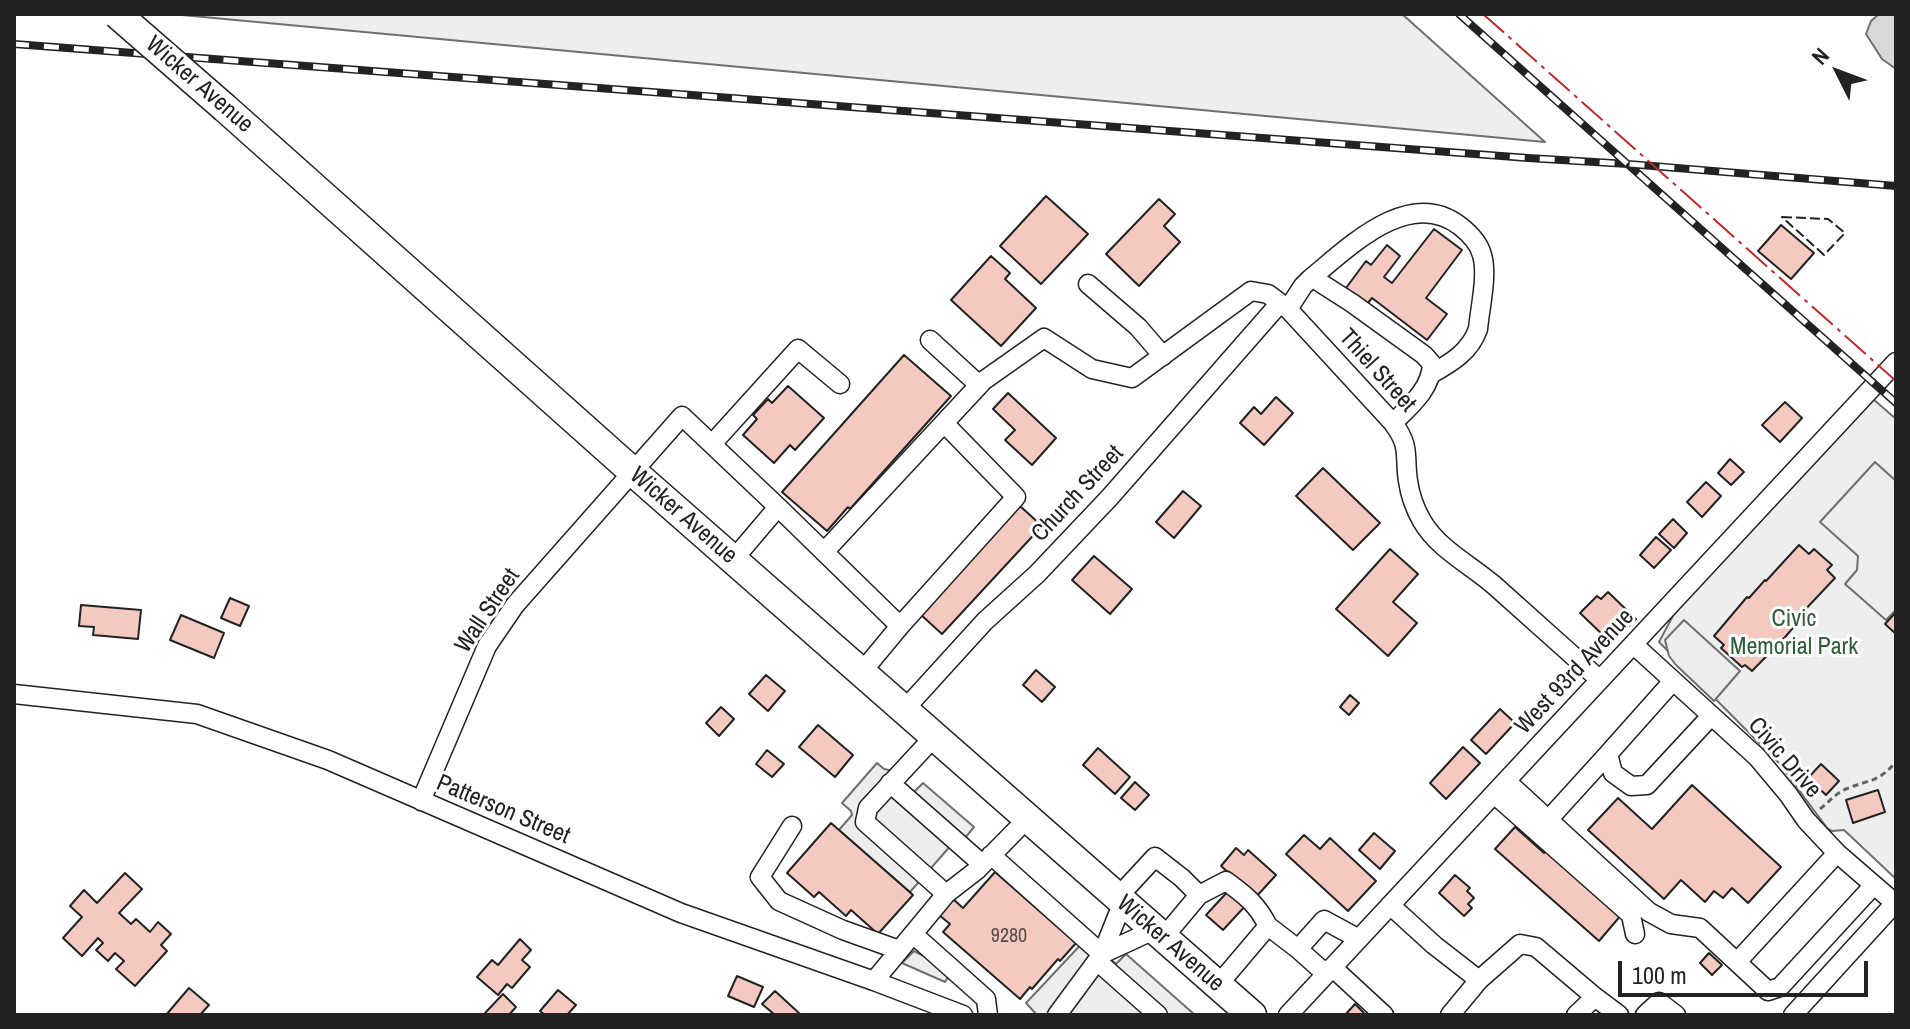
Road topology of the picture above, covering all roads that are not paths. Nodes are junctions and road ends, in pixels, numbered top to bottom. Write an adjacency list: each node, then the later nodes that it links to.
1 (117, 14): 14 (highway, Wicker Avenue, bridge)
2 (1315, 281): 4 (street, Church Street); 8 (street); 8 (street, Church Street)
3 (1088, 284): 6 (street)
4 (1284, 306): 6 (street); 12 (street, Thiel Street); 24 (street, Church Street)
5 (930, 340): 10 (street)
6 (1163, 356): 10 (street)
7 (1896, 362): 19 (street, West 93rd Avenue)
8 (1431, 374): 12 (street)
9 (840, 384): 13 (street)
10 (979, 385): 11 (street)
11 (944, 423): 16 (street); 18 (street)
12 (1393, 423): 21 (street, Thiel Street)
13 (712, 444): 14 (street, Wall Street); 15 (street)
14 (632, 471): 17 (highway, Wicker Avenue); 30 (street, Wall Street)
15 (778, 507): 16 (street); 17 (street)
16 (824, 552): 18 (street)
17 (733, 560): 20 (highway, Wicker Avenue)
18 (900, 626): 20 (street)
19 (1634, 645): 21 (street, West 93rd Avenue); 22 (street, Civic Drive)
20 (861, 673): 24 (highway, Wicker Avenue)
21 (1600, 680): 29 (street, West 93rd Avenue)
22 (1673, 681): 25 (street, Civic Drive); 27 (street)
23 (14, 694): 30 (street, Patterson Street)
24 (904, 710): 26 (highway, Wicker Avenue)
25 (1711, 716): 27 (street); 34 (street, Civic Drive)
26 (934, 737): 28 (street); 31 (highway, Wicker Avenue)
27 (1608, 754): 32 (street)
28 (890, 783): 35 (street); 37 (street)
29 (1500, 787): 32 (street); 41 (street, West 93rd Avenue); 45 (street)
30 (421, 801): 53 (street, Patterson Street)
31 (1027, 819): 35 (street); 39 (highway, Wicker Avenue)
32 (1548, 820): 50 (street)
33 (792, 826): 48 (street)
34 (1837, 853): 36 (street, Civic Drive); 50 (street)
35 (987, 860): 37 (street); 49 (street)
36 (1873, 886): 40 (street, Civic Drive); 50 (street)
37 (946, 894): 43 (street)
38 (1199, 895): 39 (street); 42 (street); 44 (street)
39 (1120, 900): 44 (highway, Wicker Avenue); 49 (street)
40 (1895, 904): 69 (street)
41 (1390, 905): 46 (street, West 93rd Avenue); 52 (street)
42 (1268, 926): 47 (street); 54 (street)
43 (913, 934): 48 (street); 58 (street)
44 (1159, 934): 49 (street); 54 (highway, Wicker Avenue)
45 (1635, 934)
46 (1359, 939): 47 (street); 51 (street, West 93rd Avenue)
47 (1298, 949): 51 (street)
48 (899, 950): 53 (street)
49 (1099, 958): 56 (street); 60 (street)
50 (1737, 962)
51 (1329, 970): 62 (street, West 93rd Avenue); 63 (street)
52 (1479, 980): 55 (street); 64 (street)
53 (874, 981): 57 (street, Patterson Street)
54 (1218, 985): 61 (highway, Wicker Avenue)
55 (1595, 997): 65 (street); 66 (street)
56 (1061, 1009): 59 (street)
57 (963, 1015)
58 (988, 1015)
59 (1082, 1015)
60 (1158, 1015)
61 (1252, 1015)
62 (1288, 1015)
63 (1384, 1015)
64 (1450, 1015)
65 (1576, 1015)
66 (1619, 1015)
67 (1645, 1015): 68 (street)
68 (1676, 1015)
69 (1793, 1015)

